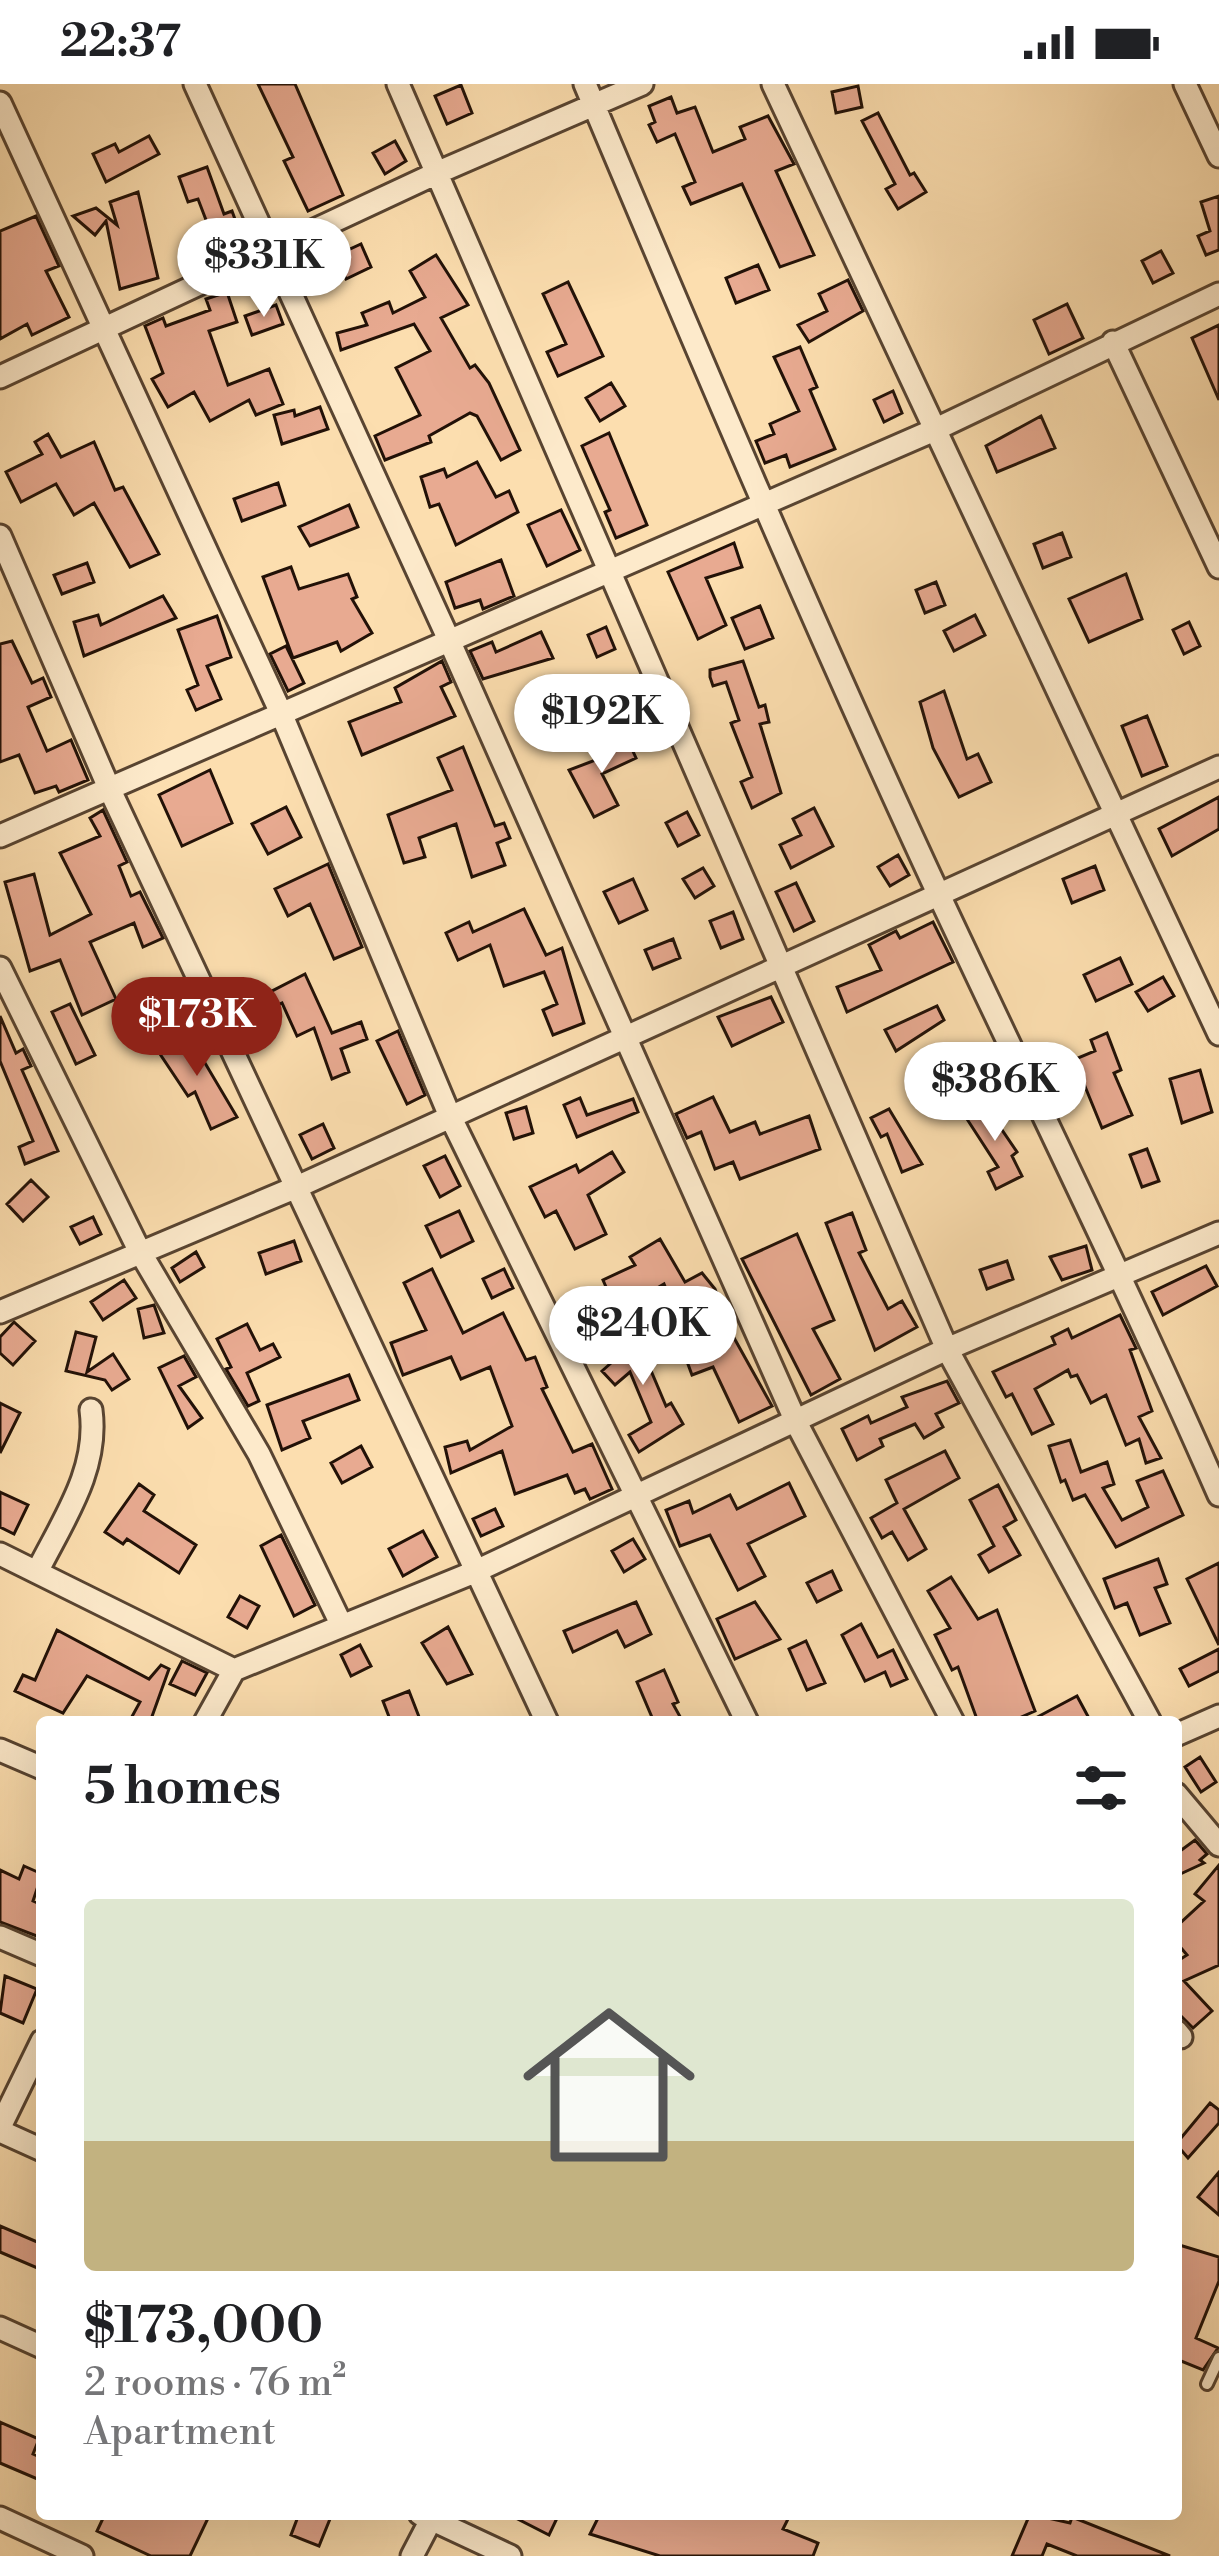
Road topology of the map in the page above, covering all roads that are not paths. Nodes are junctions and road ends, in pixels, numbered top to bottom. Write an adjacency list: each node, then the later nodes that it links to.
1 (195, 84): 11 (street)
2 (398, 84): 10 (street)
3 (585, 84): 8 (street)
4 (642, 84): 8 (street)
5 (773, 84): 16 (street)
6 (1185, 84): 9 (street)
7 (0, 103): 13 (street)
8 (595, 107): 10 (street); 17 (street)
9 (1219, 156)
10 (439, 172): 11 (street); 20 (street)
11 (270, 254): 13 (street); 21 (street)
12 (1219, 294): 14 (street)
13 (104, 328): 15 (street); 22 (street)
14 (1113, 341): 16 (street); 19 (street)
15 (0, 377)
16 (932, 430): 17 (street); 25 (street)
17 (762, 500): 20 (street); 27 (street)
18 (0, 536): 24 (street)
19 (1219, 567)
20 (607, 572): 21 (street); 28 (street)
21 (449, 640): 22 (street); 30 (street)
22 (280, 713): 24 (street); 32 (street)
23 (1219, 767): 25 (street)
24 (109, 788): 26 (street); 33 (street)
25 (1117, 812): 27 (street); 31 (street)
26 (0, 836)
27 (938, 892): 28 (street); 36 (street)
28 (778, 964): 30 (street); 38 (street)
29 (3, 981): 35 (street)
30 (624, 1034): 32 (street); 40 (street)
31 (1219, 1034)
32 (449, 1114): 33 (street); 41 (street)
33 (299, 1186): 35 (street); 45 (street)
34 (1219, 1233): 36 (street)
35 (139, 1250): 37 (street); 46 (street)
36 (1123, 1275): 38 (street); 42 (street)
37 (0, 1312)
38 (947, 1349): 40 (street); 52 (street)
39 (91, 1410): 44 (street)
40 (797, 1424): 41 (street); 51 (street)
41 (632, 1495): 45 (street); 50 (street)
42 (1219, 1495)
43 (0, 1553): 44 (street)
44 (37, 1572): 47 (street)
45 (472, 1573): 46 (street); 49 (street)
46 (342, 1626): 47 (street)
47 (234, 1670): 48 (street)
48 (208, 1716)
49 (544, 1716)
50 (744, 1716)
51 (949, 1716)
52 (1147, 1716)
53 (1219, 1716): 54 (street)
54 (1182, 1732)
55 (0, 1750): 56 (street)
56 (36, 1765)
57 (1182, 1801): 58 (street)
58 (1219, 1845)
59 (0, 1937): 60 (street)
60 (36, 1952)
61 (36, 2054): 62 (street)
62 (0, 2129): 63 (street)
63 (36, 2147)
64 (0, 2328): 65 (street)
65 (36, 2344)
66 (1219, 2358): 67 (lane)
67 (1208, 2384)
68 (0, 2518): 71 (street)
69 (427, 2520): 72 (street)
70 (437, 2520): 73 (street)
71 (82, 2556)
72 (412, 2556)
73 (510, 2556)

